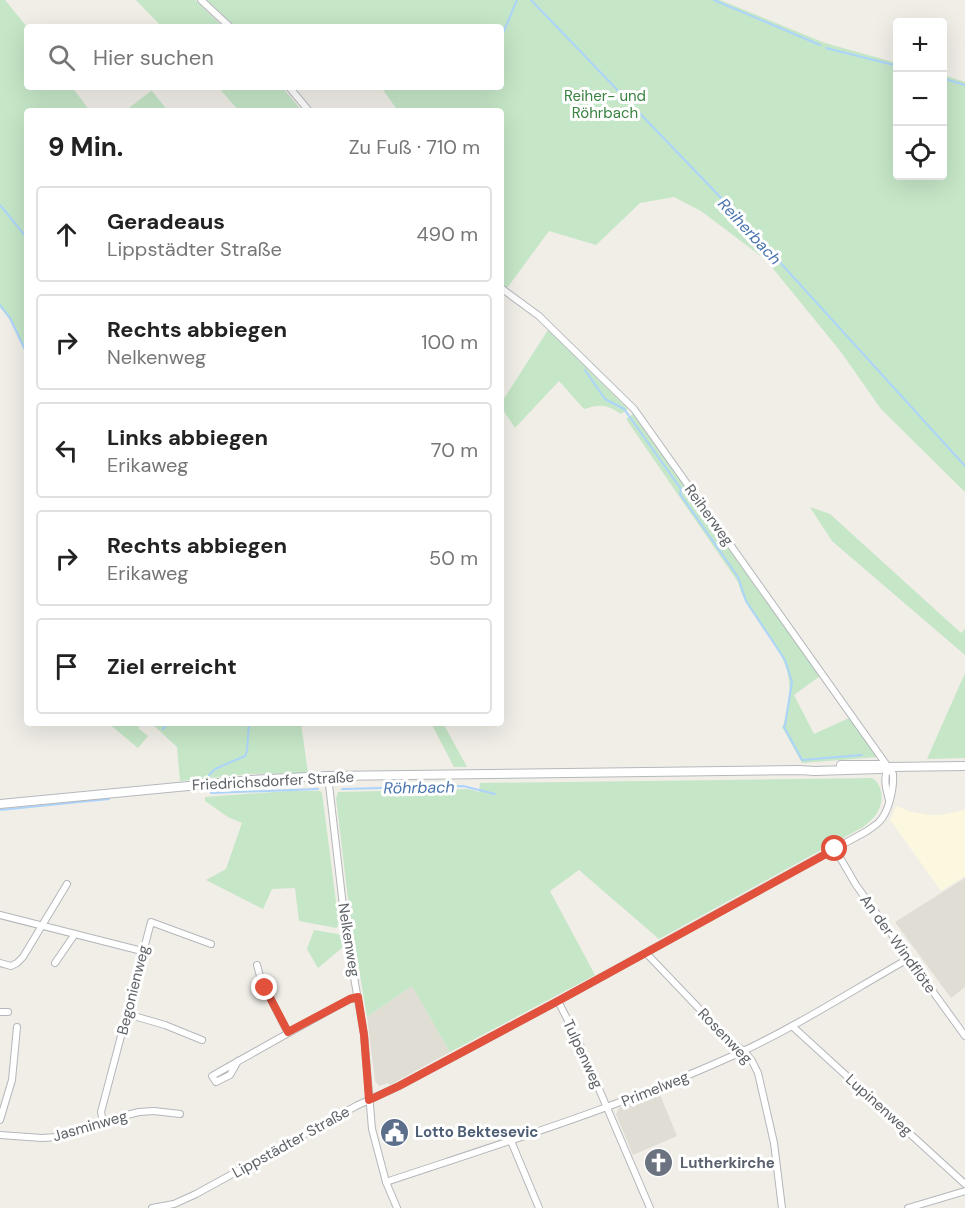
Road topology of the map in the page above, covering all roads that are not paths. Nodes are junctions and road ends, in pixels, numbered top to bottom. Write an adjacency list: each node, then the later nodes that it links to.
1 (201, 0): 2 (street)
2 (227, 24)
3 (291, 90): 4 (street)
4 (306, 108)
5 (504, 290): 7 (street, Reiherweg)
6 (965, 766): 7 (main road, Friedrichsdorfer Straße)
7 (888, 767): 8 (main road, Friedrichsdorfer Straße); 10 (street, Lippstädter Straße)
8 (328, 776): 9 (main road, Friedrichsdorfer Straße); 22 (street, Nelkenweg)
9 (0, 804)
10 (835, 849): 17 (street, Lippstädter Straße); 18 (street, An der Windflöte)
11 (67, 884): 13 (street)
12 (0, 915): 13 (street)
13 (40, 926): 14 (street); 19 (street)
14 (75, 934): 16 (street); 20 (street)
15 (210, 944): 16 (street, Begonienweg)
16 (142, 951): 26 (street, Begonienweg)
17 (646, 952): 23 (street, Lippstädter Straße); 32 (street, Rosenweg)
18 (909, 959): 27 (street, Primelweg); 30 (street, An der Windflöte)
19 (0, 963)
20 (55, 963)
21 (257, 965): 29 (street)
22 (358, 997): 29 (street); 34 (street, Nelkenweg)
23 (558, 1001): 34 (street, Lippstädter Straße); 35 (street, Tulpenweg)
24 (0, 1012): 25 (street)
25 (8, 1012)
26 (127, 1014): 31 (street); 38 (street, Begonienweg)
27 (792, 1026): 32 (street, Primelweg); 42 (street, Lupinenweg)
28 (17, 1027): 37 (street)
29 (288, 1032): 33 (street)
30 (965, 1036)
31 (202, 1040)
32 (744, 1051): 35 (street, Primelweg); 48 (street, Rosenweg)
33 (238, 1061)
34 (369, 1100): 41 (street, Nelkenweg); 44 (street, Lippstädter Straße)
35 (608, 1108): 40 (street, Primelweg); 47 (street, Tulpenweg)
36 (180, 1114): 38 (street, Jasminweg)
37 (0, 1120)
38 (103, 1121): 39 (street, Jasminweg)
39 (0, 1135)
40 (511, 1141): 41 (street, Primelweg); 46 (street)
41 (386, 1182): 45 (street, Nelkenweg)
42 (965, 1184)
43 (965, 1191): 49 (street)
44 (152, 1208)
45 (397, 1208)
46 (539, 1208)
47 (650, 1208)
48 (782, 1208)
49 (908, 1208)

